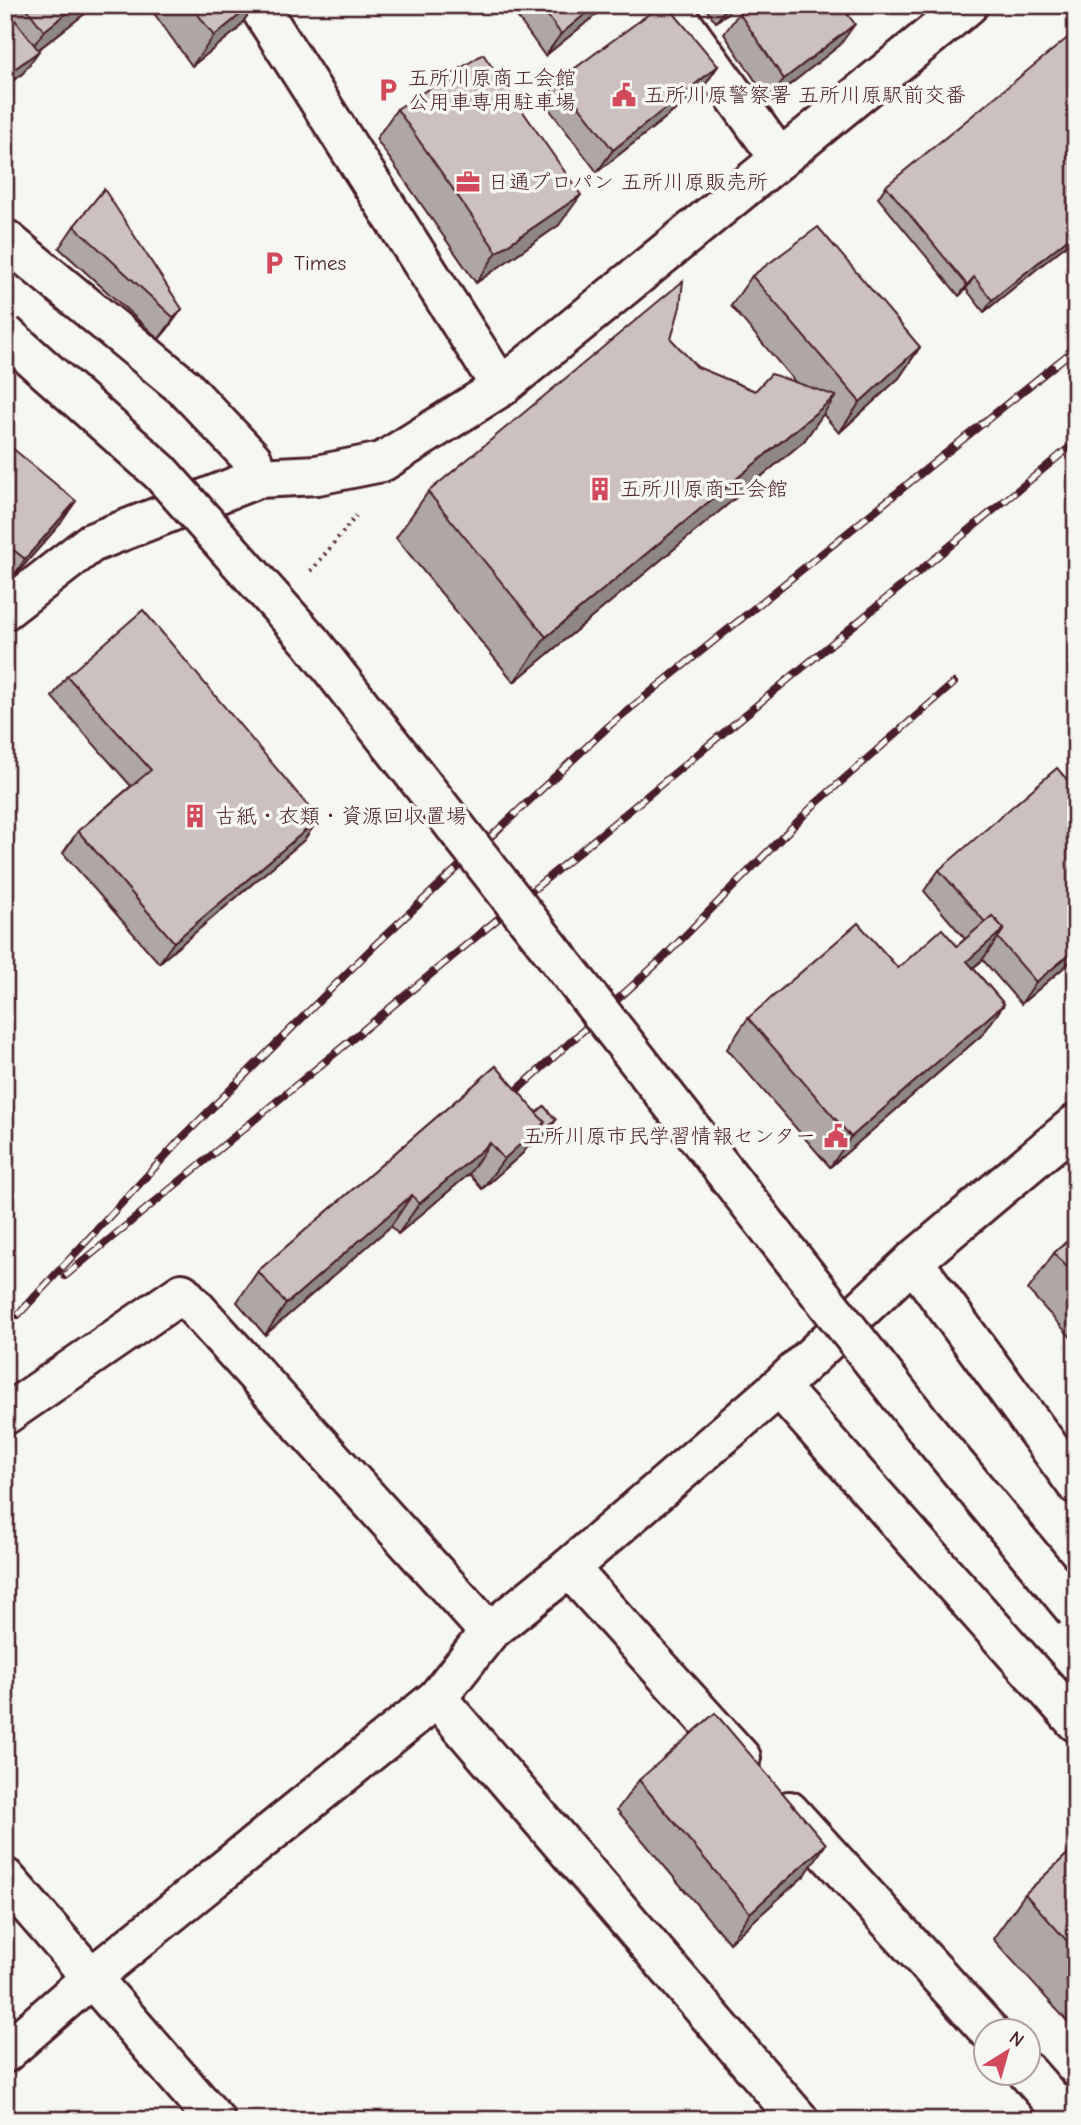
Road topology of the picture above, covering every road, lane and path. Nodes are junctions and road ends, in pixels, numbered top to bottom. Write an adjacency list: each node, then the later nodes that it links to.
1 (258, 5): 7 (street)
2 (669, 5): 4 (street)
3 (968, 5): 4 (street)
4 (780, 159): 7 (street)
5 (5, 239): 8 (street)
6 (5, 334): 18 (street, bridge)
7 (501, 387): 8 (street)
8 (258, 478): 11 (street)
9 (357, 515): 10 (path)
10 (303, 581)
11 (5, 610)
12 (1076, 1124): 13 (street)
13 (914, 1261): 14 (street); 16 (street)
14 (779, 1387): 17 (street); 21 (street)
15 (5, 1415): 19 (street)
16 (1076, 1484)
17 (569, 1568): 19 (street); 24 (street)
18 (1076, 1611)
19 (489, 1632): 20 (street)
20 (437, 1698): 23 (street); 28 (street)
21 (1076, 1722)
22 (5, 1878): 23 (street)
23 (93, 1976): 25 (street); 27 (street)
24 (974, 2016)
25 (5, 2053)
26 (1039, 2086): 29 (street)
27 (215, 2120)
28 (799, 2120)
29 (1069, 2120)

